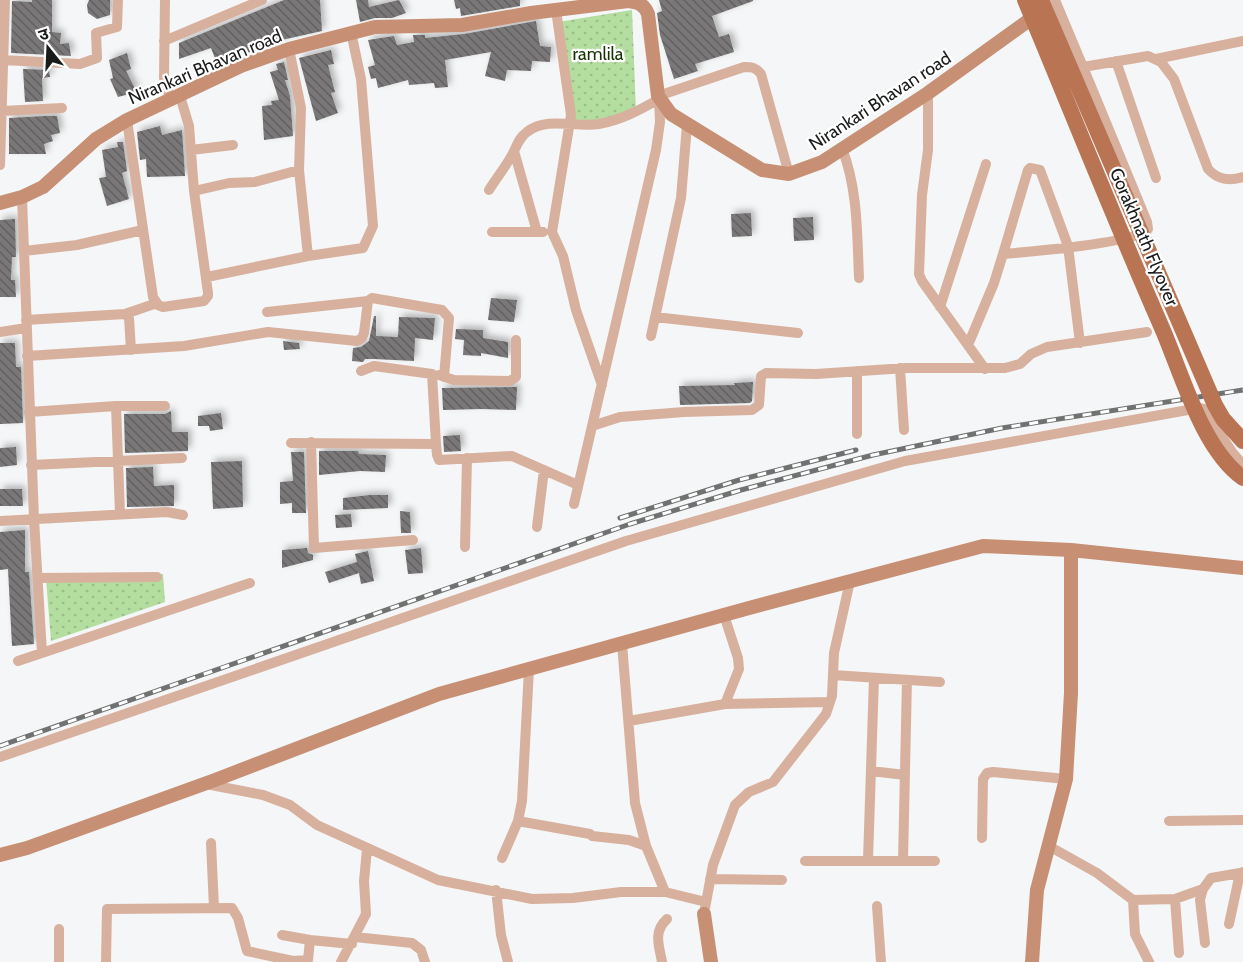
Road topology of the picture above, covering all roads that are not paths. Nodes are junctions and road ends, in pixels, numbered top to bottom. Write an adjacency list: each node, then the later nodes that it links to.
1 (5, 0): 17 (street)
2 (118, 0): 17 (street)
3 (165, 0): 12 (street)
4 (262, 0): 12 (street)
5 (1027, 0): 19 (street, Nirankari Bhavan road); 91 (main road, Gorakhnath Flyover, bridge)
6 (1041, 0): 81 (main road, Gorakhnath Flyover, bridge)
7 (1055, 0): 18 (street)
8 (649, 4): 10 (street, Nirankari Bhavan road); 20 (street, Nirankari Bhavan road)
9 (529, 6): 10 (street, Nirankari Bhavan road); 11 (street, Nirankari Bhavan road)
10 (556, 10): 25 (street)
11 (351, 32): 14 (street, Nirankari Bhavan road); 49 (street)
12 (164, 41): 21 (street)
13 (1243, 41): 15 (street)
14 (289, 49): 21 (street, Nirankari Bhavan road); 34 (street)
15 (1156, 59): 16 (street); 36 (street)
16 (1116, 61): 18 (street); 37 (street)
17 (2, 64): 23 (street)
18 (1083, 67): 46 (street)
19 (928, 93): 29 (street, Nirankari Bhavan road); 54 (street)
20 (658, 98): 25 (street); 26 (street); 35 (street); 74 (street)
21 (176, 99): 24 (street, Nirankari Bhavan road); 30 (street)
22 (62, 108): 23 (street)
23 (2, 111): 27 (street)
24 (127, 120): 40 (street, Nirankari Bhavan road); 42 (street)
25 (570, 124): 31 (street); 45 (street)
26 (687, 125): 35 (street); 57 (street)
27 (1, 137): 33 (street)
28 (233, 145): 30 (street)
29 (842, 148): 35 (street, Nirankari Bhavan road); 51 (street)
30 (191, 150): 39 (street)
31 (514, 151): 38 (street); 44 (street)
32 (986, 164): 54 (street)
33 (0, 165)
34 (299, 170): 39 (street); 49 (street)
35 (789, 174)
36 (1243, 177)
37 (1156, 178)
38 (489, 190)
39 (194, 191): 50 (street)
40 (22, 197): 41 (street, Nirankari Bhavan road); 47 (street)
41 (0, 203)
42 (143, 230): 47 (street); 53 (street)
43 (492, 232): 44 (street)
44 (537, 232): 45 (street)
45 (552, 232): 74 (street)
46 (1068, 246): 48 (street); 48 (street); 64 (street)
47 (24, 251): 58 (street)
48 (1003, 254): 65 (street)
49 (308, 256): 50 (street)
50 (207, 278): 53 (street)
51 (859, 278)
52 (368, 301): 55 (street); 66 (street); 73 (street)
53 (156, 303): 56 (street)
54 (940, 307): 65 (street)
55 (267, 312)
56 (125, 314): 58 (street); 66 (street)
57 (655, 316): 61 (street); 62 (street)
58 (26, 324): 59 (street); 67 (street)
59 (0, 332)
60 (1147, 332): 64 (street)
61 (798, 333)
62 (651, 336)
63 (516, 340): 73 (street)
64 (1080, 343): 69 (street)
65 (968, 345): 69 (street)
66 (131, 350): 67 (street)
67 (27, 356): 77 (street)
68 (900, 368): 69 (street); 71 (street); 79 (street)
69 (985, 369)
70 (361, 371): 72 (street)
71 (857, 371): 78 (street); 80 (street)
72 (432, 374): 73 (street); 84 (street)
73 (444, 377)
74 (602, 385): 78 (street)
75 (116, 406): 76 (street); 77 (street); 87 (street)
76 (165, 406)
77 (29, 412): 88 (street)
78 (592, 426): 92 (street)
79 (904, 430)
80 (857, 434)
81 (1243, 441)
82 (311, 442): 83 (street); 84 (street); 99 (street)
83 (291, 443)
84 (436, 444): 86 (street)
85 (182, 458): 87 (street)
86 (467, 458): 90 (street); 100 (street)
87 (118, 461): 88 (street); 94 (street)
88 (31, 465): 96 (street)
89 (1243, 465): 119 (street)
90 (544, 470): 92 (street); 98 (street)
91 (1243, 478)
92 (578, 485): 93 (street)
93 (574, 504)
94 (120, 514): 95 (street); 96 (street)
95 (183, 514)
96 (34, 519): 97 (street); 104 (street)
97 (0, 521)
98 (537, 527)
99 (413, 540)
100 (465, 547)
101 (1071, 550): 102 (street); 105 (street); 122 (street)
102 (1243, 568)
103 (157, 577): 104 (street)
104 (38, 578): 109 (street)
105 (850, 581): 107 (street); 112 (street)
106 (250, 583): 109 (street)
107 (724, 615): 108 (street); 117 (street)
108 (622, 644): 111 (street); 118 (street)
109 (42, 653): 110 (street)
110 (18, 661)
111 (529, 669): 123 (street); 124 (street)
112 (833, 675): 113 (street); 116 (street)
113 (874, 678): 114 (street); 120 (street)
114 (907, 680): 115 (street); 121 (street)
115 (940, 682)
116 (830, 702): 117 (street); 139 (street)
117 (725, 704): 118 (street)
118 (628, 721): 130 (street)
119 (0, 758)
120 (871, 771): 121 (street); 134 (street)
121 (904, 775): 136 (street)
122 (1066, 779): 127 (street); 129 (street)
123 (205, 783): 131 (street); 132 (street)
124 (518, 820): 130 (street); 133 (street)
125 (1243, 820): 126 (street)
126 (1169, 821)
127 (981, 838)
128 (211, 843): 147 (street)
129 (1047, 845): 145 (street); 165 (street)
130 (645, 846): 143 (street)
131 (367, 849): 142 (street); 154 (street)
132 (0, 855)
133 (502, 858)
134 (868, 860): 135 (street); 136 (street)
135 (806, 861)
136 (903, 861): 137 (street)
137 (935, 861)
138 (1241, 873): 141 (street); 150 (street)
139 (710, 879): 140 (street); 148 (street)
140 (782, 880)
141 (1203, 889): 144 (street); 155 (street)
142 (496, 890): 143 (street); 161 (street)
143 (666, 892): 148 (street)
144 (1175, 899): 145 (street); 156 (street)
145 (1133, 900): 166 (street)
146 (877, 906): 164 (street)
147 (214, 908): 153 (street); 158 (street)
148 (705, 908): 163 (street)
149 (667, 919): 162 (street)
150 (1229, 924)
151 (59, 929): 157 (street)
152 (282, 935): 153 (street)
153 (310, 940): 154 (street)
154 (353, 940): 159 (street); 160 (street)
155 (1204, 943)
156 (1179, 953)
157 (59, 962)
158 (106, 962)
159 (340, 962)
160 (425, 962)
161 (508, 962)
162 (662, 962)
163 (711, 962)
164 (881, 962)
165 (1032, 962)
166 (1149, 962)

